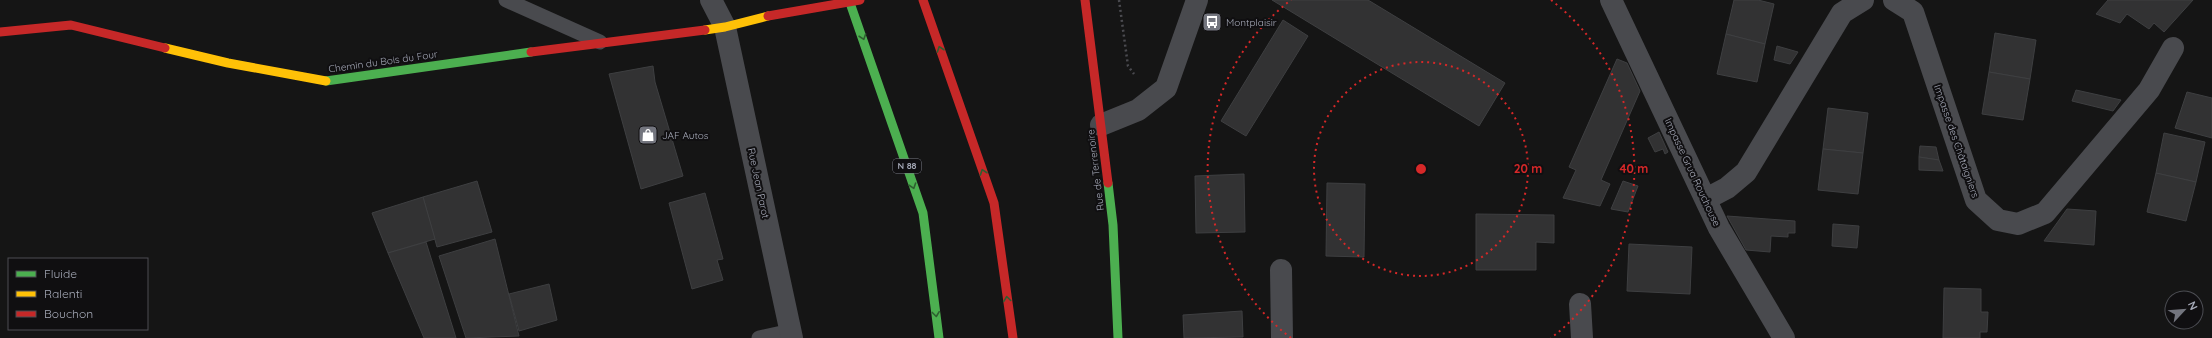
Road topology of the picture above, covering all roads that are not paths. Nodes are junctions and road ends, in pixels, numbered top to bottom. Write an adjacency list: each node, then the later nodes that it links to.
1 (506, 0): 13 (lane)
2 (711, 0): 11 (street, Rue Jean Parot)
3 (849, 0): 21 (main road, N 88, one-way to 21)
4 (860, 0): 11 (main road, bridge)
5 (923, 0): 22 (main road, one-way to 5)
6 (1085, 0): 15 (main road, Rue de Terrenoire)
7 (1198, 0): 15 (street)
8 (1611, 0): 16 (street, Impasse Grua Rouchouse)
9 (1863, 0): 16 (street)
10 (1894, 0): 14 (street, Impasse des Châtaigniers)
11 (725, 27): 13 (main road, Chemin du Bois du Four); 19 (street, Rue Jean Parot)
12 (0, 32): 13 (main road, Chemin du Bois du Four)
13 (603, 43)
14 (2173, 48)
15 (1101, 124): 23 (main road, Rue de Terrenoire)
16 (1706, 200): 26 (street, Impasse Grua Rouchouse)
17 (1281, 270): 24 (street)
18 (1580, 304): 25 (street)
19 (791, 335): 20 (lane)
20 (759, 338)
21 (939, 338)
22 (1013, 338)
23 (1118, 338)
24 (1282, 338)
25 (1582, 338)
26 (1784, 338)

